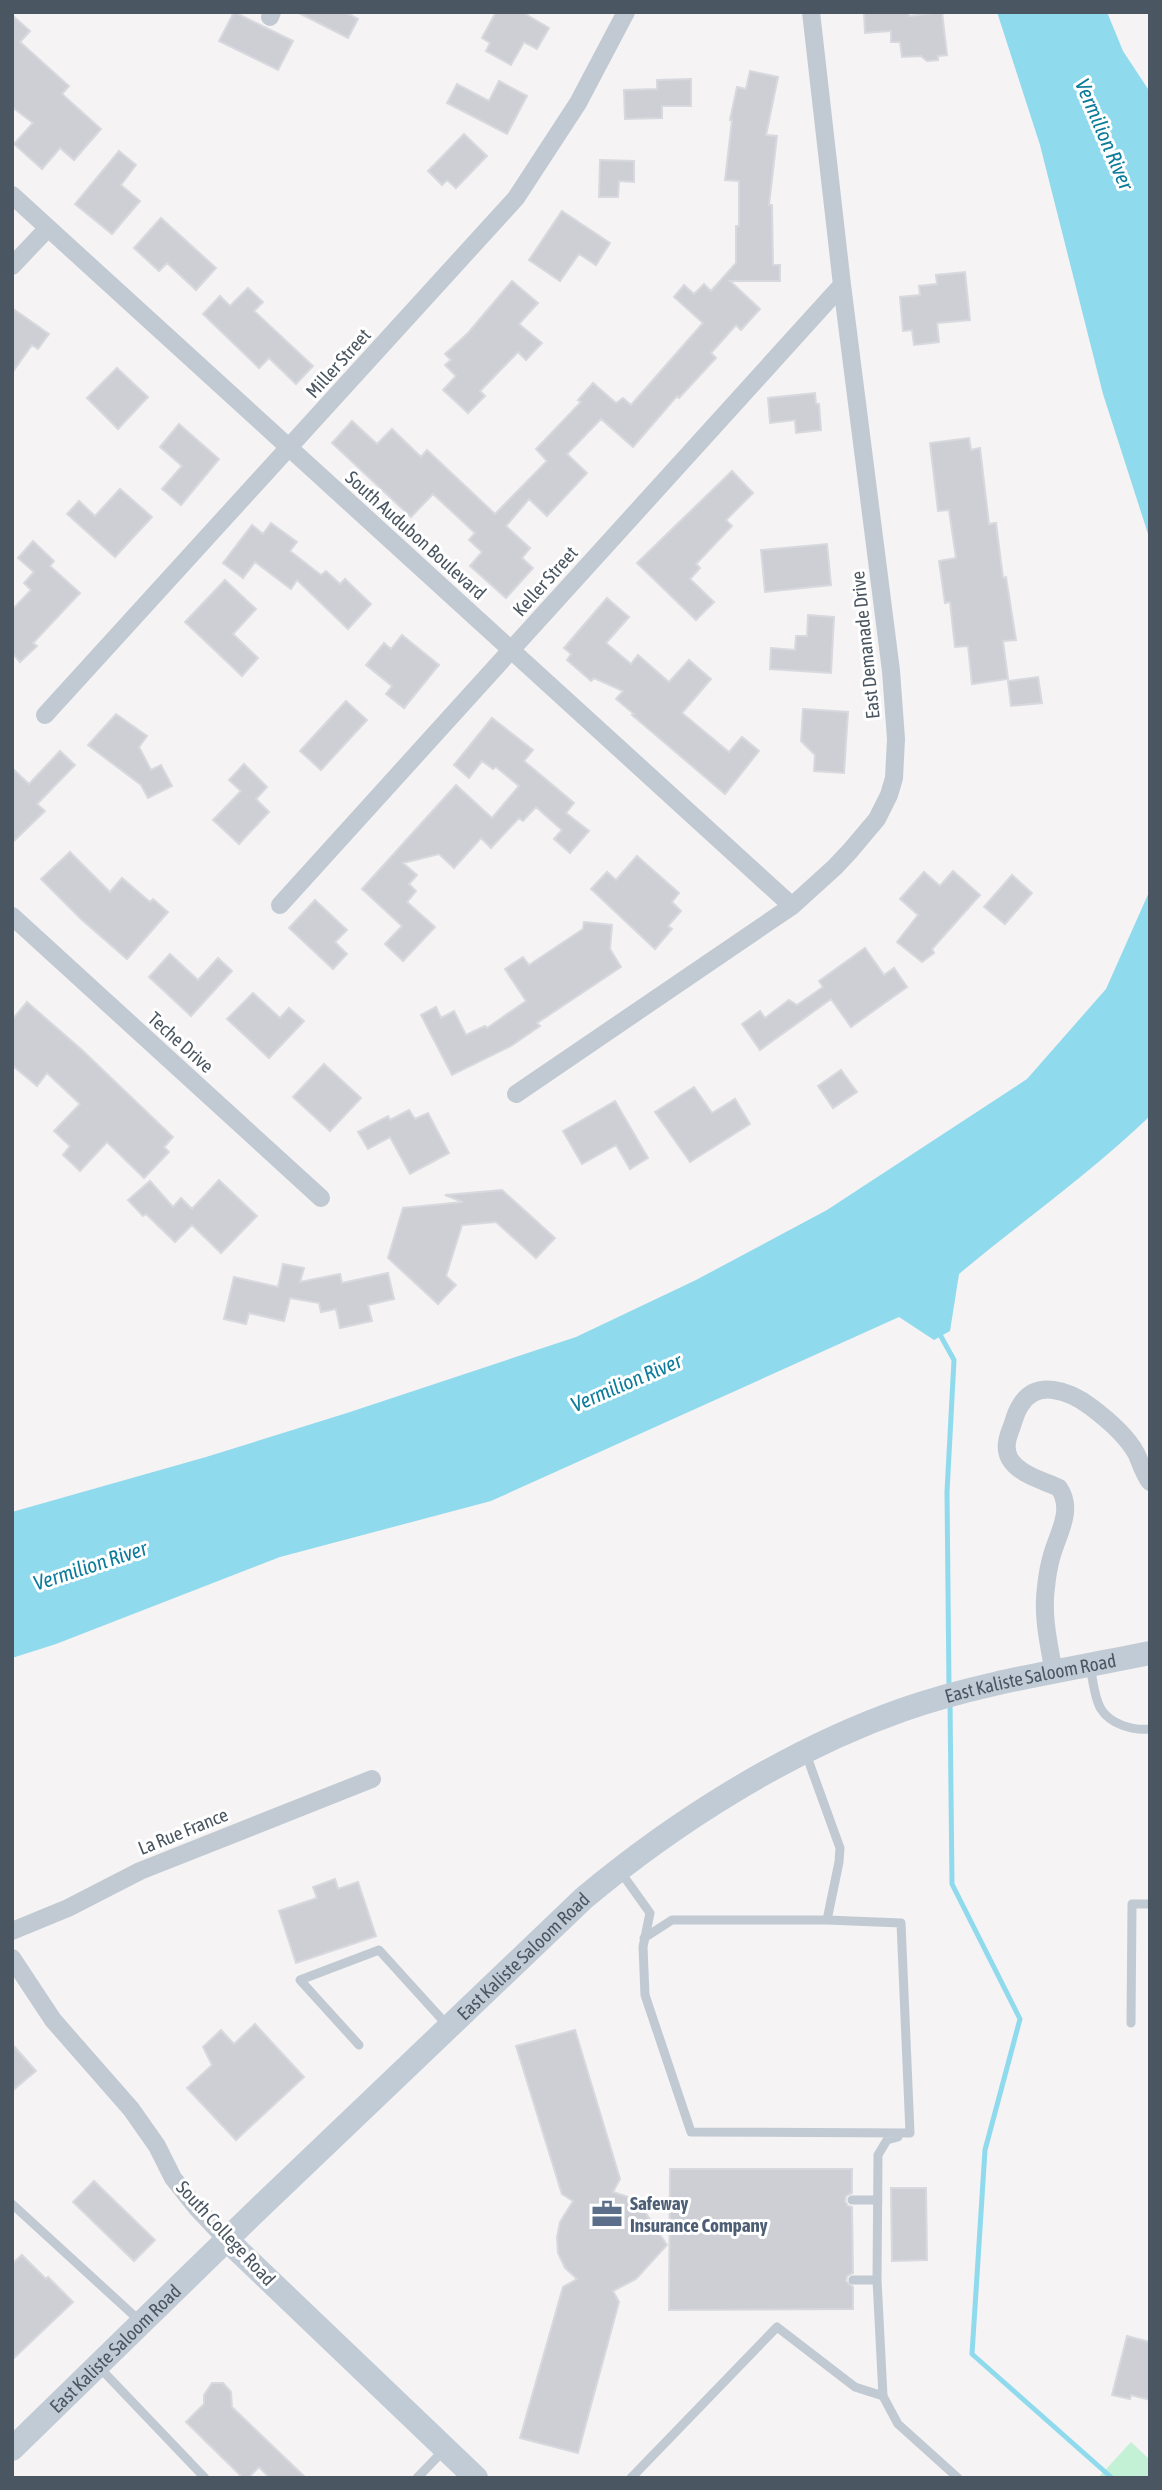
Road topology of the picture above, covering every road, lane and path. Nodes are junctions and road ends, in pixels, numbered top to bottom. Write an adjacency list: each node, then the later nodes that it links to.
1 (626, 12): 7 (street, Miller Street)
2 (811, 12): 6 (street, East Demanade Drive)
3 (12, 195): 4 (street, South Audubon Boulevard)
4 (48, 228): 5 (street); 7 (street, South Audubon Boulevard)
5 (12, 266)
6 (842, 285): 8 (street, Keller Street); 11 (street, East Demanade Drive)
7 (289, 449): 8 (street, South Audubon Boulevard); 9 (street, Miller Street)
8 (511, 649): 10 (street, Keller Street); 11 (street, South Audubon Boulevard)
9 (45, 715)
10 (280, 905)
11 (792, 906): 13 (street, East Demanade Drive)
12 (12, 916): 14 (street, Teche Drive)
13 (516, 1094)
14 (321, 1198)
15 (1150, 1482): 18 (street)
16 (1150, 1653): 17 (main road, East Kaliste Saloom Road)
17 (1089, 1666): 18 (main road, East Kaliste Saloom Road); 19 (lane)
18 (1055, 1673): 20 (main road, East Kaliste Saloom Road)
19 (1150, 1729)
20 (805, 1752): 22 (main road, East Kaliste Saloom Road); 24 (lane)
21 (372, 1779): 25 (street, La Rue France)
22 (618, 1869): 26 (lane); 29 (main road, East Kaliste Saloom Road)
23 (1150, 1904): 28 (lane)
24 (827, 1920): 26 (lane); 31 (lane)
25 (12, 1931)
26 (643, 1938): 31 (lane)
27 (12, 1958): 35 (street, South College Road)
28 (1131, 2023)
29 (449, 2028): 30 (lane); 35 (main road, East Kaliste Saloom Road)
30 (359, 2045)
31 (910, 2133): 33 (lane)
32 (852, 2200): 33 (lane)
33 (878, 2200): 37 (lane)
34 (14, 2209): 38 (lane)
35 (228, 2240): 38 (main road, East Kaliste Saloom Road); 42 (main road, South College Road)
36 (853, 2280): 37 (lane)
37 (877, 2280): 40 (lane)
38 (142, 2323): 39 (main road, East Kaliste Saloom Road)
39 (98, 2366): 41 (main road, East Kaliste Saloom Road); 43 (lane)
40 (883, 2396): 46 (lane); 47 (lane)
41 (12, 2449)
42 (446, 2449): 44 (lane); 45 (main road, South College Road)
43 (205, 2478)
44 (417, 2478)
45 (476, 2478)
46 (631, 2478)
47 (958, 2478)

